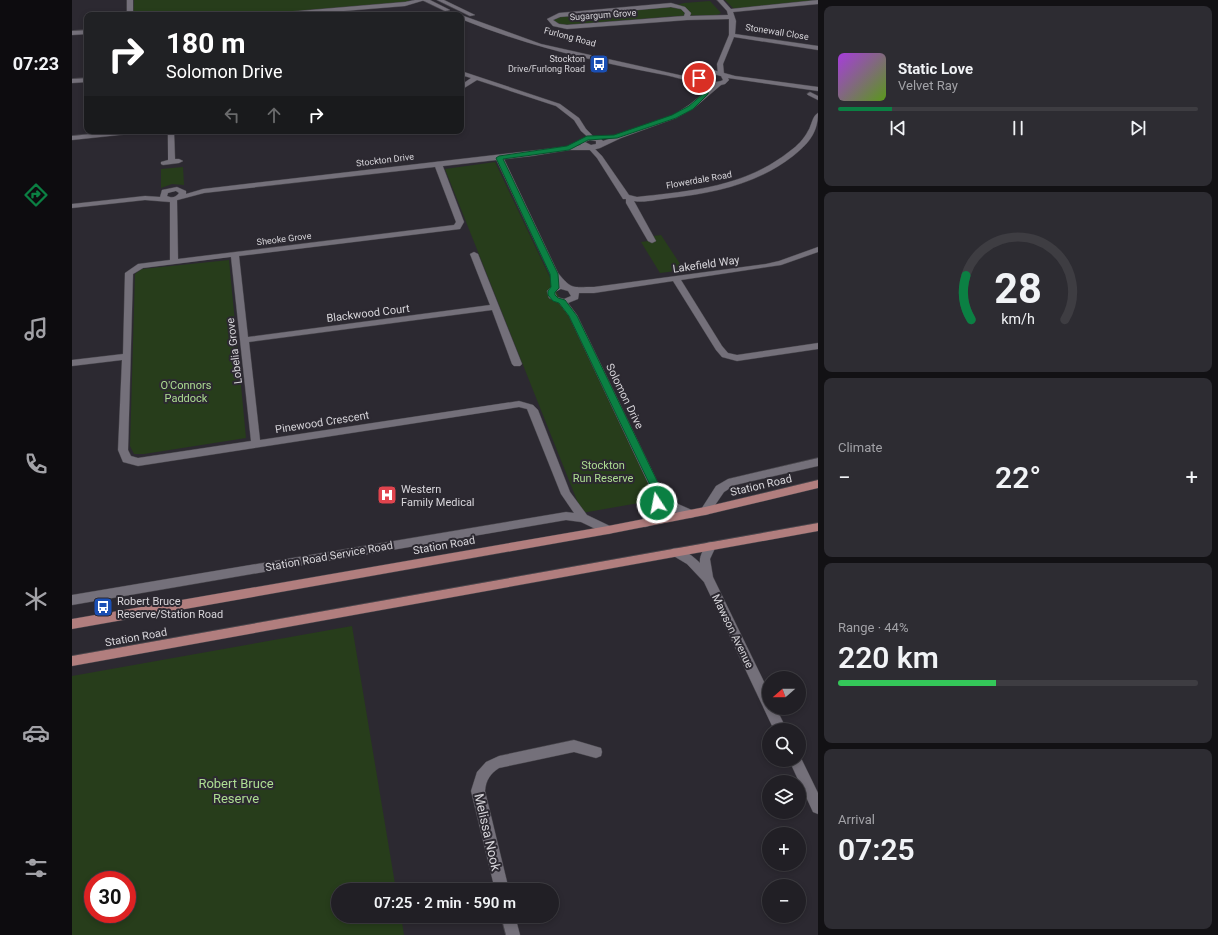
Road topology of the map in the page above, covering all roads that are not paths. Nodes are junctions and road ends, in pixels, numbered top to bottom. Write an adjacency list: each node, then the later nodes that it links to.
1 (130, 0): 7 (street)
2 (422, 0): 8 (street)
3 (425, 0): 9 (street)
4 (440, 0): 20 (street, Furlong Road)
5 (720, 0): 10 (street)
6 (814, 2): 10 (street, Sugargum Grove)
7 (130, 12)
8 (333, 12)
9 (451, 12)
10 (730, 14): 12 (street, Sugargum Grove); 15 (street)
11 (464, 18): 25 (street, Furlong Road)
12 (687, 18): 12 (street, Sugargum Grove)
13 (84, 32): 14 (street)
14 (72, 33)
15 (732, 35): 16 (street, Stonewall Close); 17 (street)
16 (818, 48)
17 (720, 64): 18 (street); 21 (street)
18 (709, 72): 20 (street, Furlong Road); 21 (street)
19 (464, 74): 22 (street)
20 (700, 74): 25 (street)
21 (722, 75): 26 (street); 28 (street)
22 (476, 78): 27 (street); 35 (street)
23 (84, 80): 24 (street)
24 (72, 82)
25 (704, 82): 26 (street, Furlong Road); 29 (street)
26 (721, 83): 29 (street, Stockton Drive); 30 (street)
27 (464, 86)
28 (818, 89)
29 (706, 94): 35 (street, Stockton Drive)
30 (818, 96)
31 (818, 114): 42 (street, Flowerdale Road)
32 (110, 134): 34 (street)
33 (171, 134): 37 (street)
34 (72, 138)
35 (591, 143): 36 (street, Stockton Drive); 42 (street)
36 (499, 158): 38 (street, Stockton Drive); 50 (street)
37 (162, 163)
38 (438, 164): 40 (street, Stockton Drive); 47 (street, Sheoke Grove)
39 (180, 190): 40 (street, Stockton Drive); 41 (street, Stockton Drive); 41 (street)
40 (203, 191): 41 (street, Stockton Drive)
41 (170, 197): 43 (street, Stockton Drive); 48 (street)
42 (630, 198): 44 (street)
43 (72, 206)
44 (652, 240)
45 (818, 249): 49 (street, Lakefield Way)
46 (474, 254): 52 (street)
47 (235, 255): 48 (street, Sheoke Grove); 53 (street, Lobelia Grove)
48 (174, 262): 55 (street, Sheoke Grove)
49 (676, 279): 51 (street, Lakefield Way); 54 (street)
50 (560, 287): 51 (street); 51 (street, Solomon Drive)
51 (570, 297): 61 (street, Solomon Drive)
52 (495, 307): 53 (street, Blackwood Court); 57 (street)
53 (245, 340): 58 (street, Lobelia Grove)
54 (818, 346)
55 (127, 356): 56 (street); 58 (street, Pinewood Crescent)
56 (72, 363)
57 (517, 364)
58 (256, 444): 62 (street, Pinewood Crescent)
59 (818, 462): 63 (street)
60 (818, 484): 63 (main road, Station Road)
61 (655, 487): 64 (street, Solomon Drive); 67 (street, Solomon Drive)
62 (566, 494): 65 (street); 66 (street, Pinewood Crescent)
63 (705, 511): 64 (main road, Station Road)
64 (690, 514): 67 (main road, Station Road)
65 (556, 517): 66 (street, Station Road Service Road); 73 (street, Station Road Service Road)
66 (583, 518): 69 (street, Station Road Service Road)
67 (645, 523): 69 (main road, Station Road)
68 (818, 527): 70 (main road, Station Road)
69 (608, 530): 74 (main road, Station Road)
70 (711, 546): 71 (main road, Station Road); 72 (street, Mawson Avenue)
71 (676, 552): 72 (street, Mawson Avenue); 75 (main road, Station Road)
72 (708, 579): 76 (street, Mawson Avenue)
73 (72, 600)
74 (72, 624)
75 (72, 661)
76 (762, 690)
77 (596, 752): 80 (street, Melissa Nook)
78 (798, 767): 79 (street)
79 (818, 808)
80 (500, 883)
81 (510, 923): 82 (street)
82 (513, 935)

